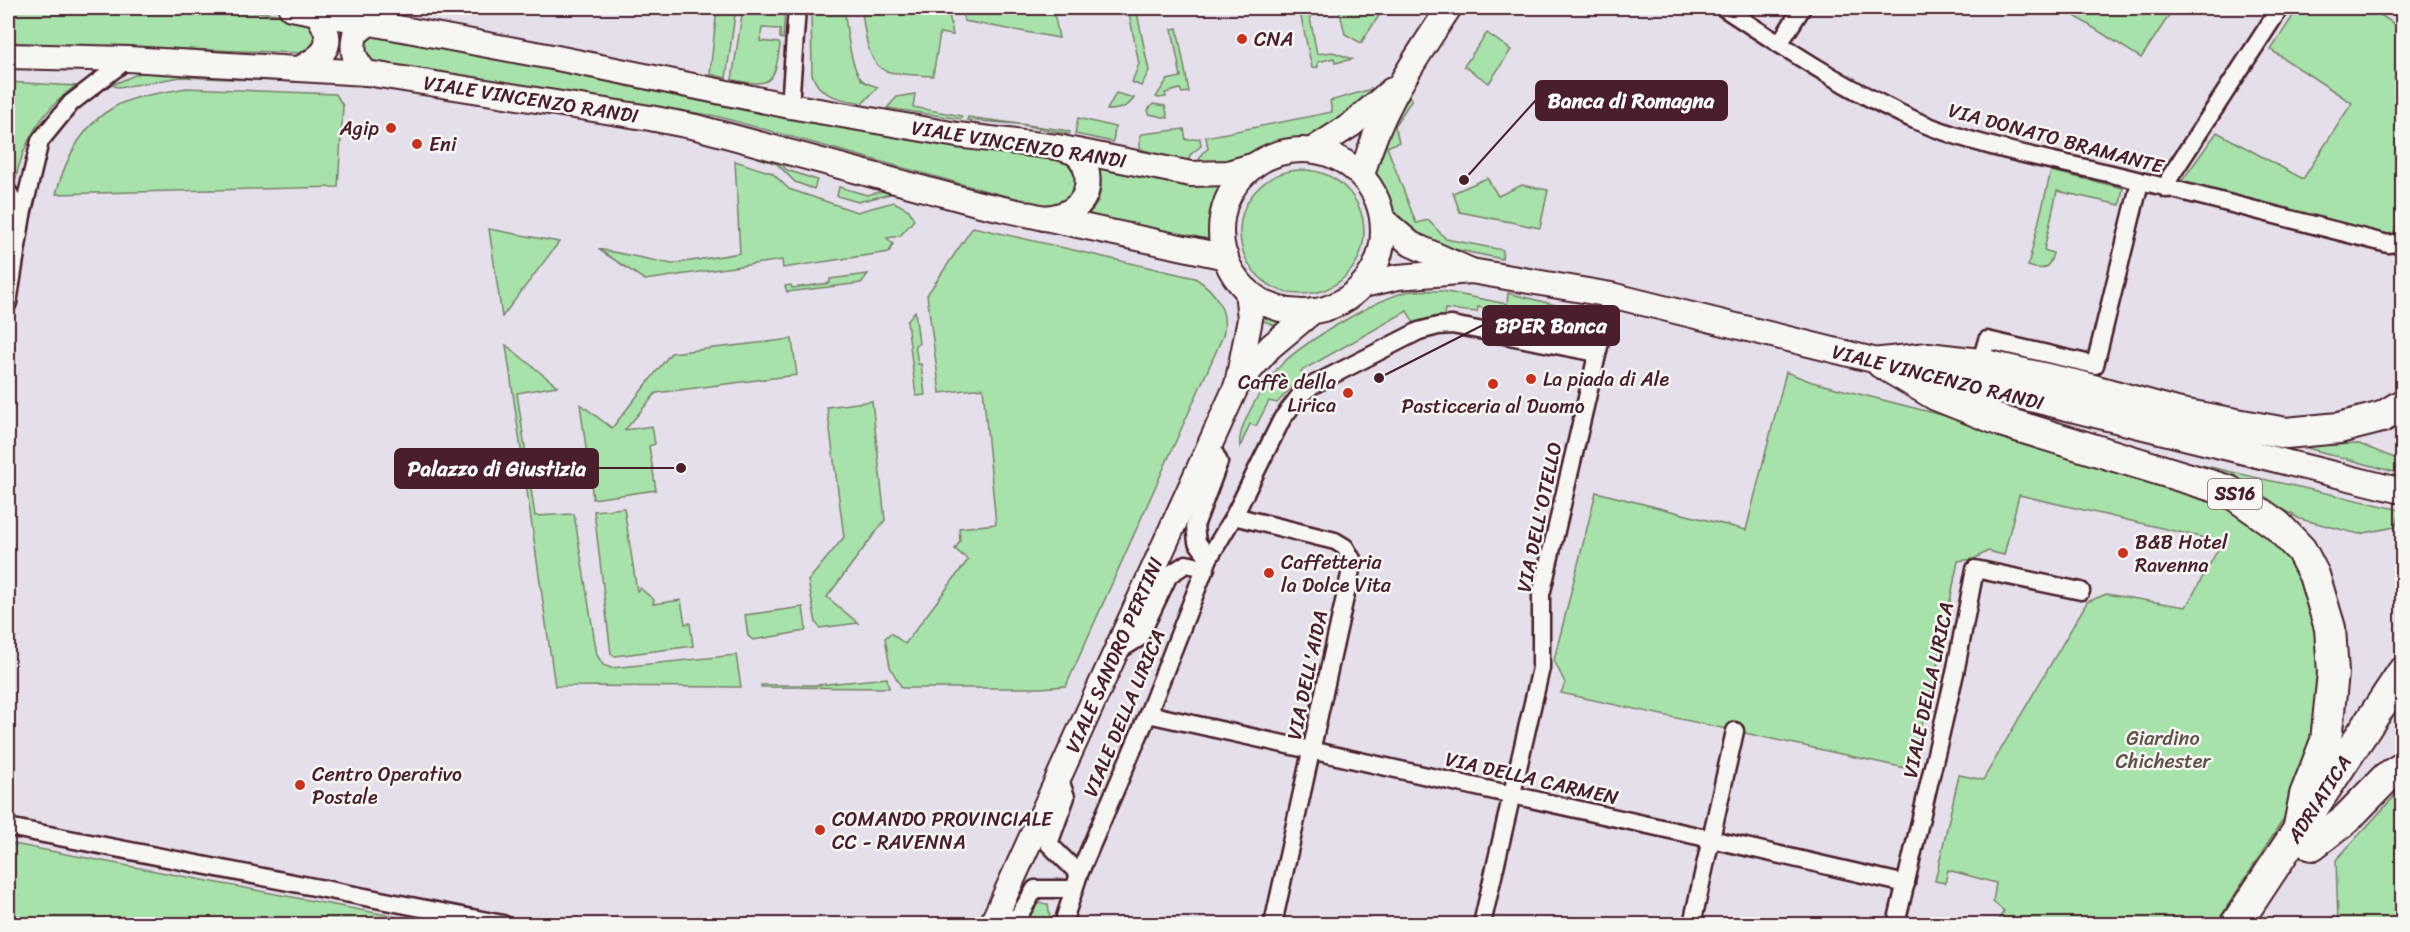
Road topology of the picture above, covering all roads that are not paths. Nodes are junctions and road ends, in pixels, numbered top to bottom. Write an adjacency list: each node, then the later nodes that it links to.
1 (291, 8): 7 (street, VIALE VINCENZO RANDI)
2 (797, 8): 15 (street)
3 (1449, 8): 14 (street)
4 (1724, 8): 9 (street, VIA DONATO BRAMANTE)
5 (1802, 8): 9 (street)
6 (2280, 8): 21 (street)
7 (317, 13): 8 (street, VIALE VINCENZO RANDI); 12 (street)
8 (370, 22): 13 (street); 15 (street, VIALE VINCENZO RANDI)
9 (1779, 44): 20 (street, VIA DONATO BRAMANTE)
10 (8, 56): 11 (street, VIALE VINCENZO RANDI)
11 (128, 59): 12 (street, VIALE VINCENZO RANDI); 23 (street)
12 (301, 68): 13 (street, VIALE VINCENZO RANDI)
13 (366, 73): 24 (street, VIALE VINCENZO RANDI)
14 (1398, 85): 17 (street); 19 (street)
15 (790, 106): 16 (street, VIALE VINCENZO RANDI)
16 (1058, 147): 18 (street, VIALE VINCENZO RANDI); 24 (street)
17 (1312, 150): 18 (street); 19 (street)
18 (1252, 166): 27 (street)
19 (1362, 175): 25 (street)
20 (2140, 182): 21 (street, VIA DONATO BRAMANTE); 36 (street)
21 (2167, 189): 26 (street, VIA DONATO BRAMANTE)
22 (8, 192): 23 (street)
23 (22, 215): 32 (street)
24 (1042, 219): 27 (street, VIALE VINCENZO RANDI)
25 (1383, 220): 28 (street, VIALE VINCENZO RANDI); 29 (street)
26 (2403, 242)
27 (1226, 257): 30 (street)
28 (1472, 271): 29 (street, VIALE VINCENZO RANDI); 31 (street, VIALE VINCENZO RANDI)
29 (1363, 285): 33 (street)
30 (1247, 290): 33 (street); 37 (street, VIALE SANDRO PERTINI)
31 (1611, 295): 34 (street, VIA DELL'OTELLO); 35 (street, VIALE VINCENZO RANDI)
32 (8, 303)
33 (1313, 311): 37 (street, VIALE SANDRO PERTINI)
34 (1597, 352): 41 (street, VIALE DELLA LIRICA); 52 (street, VIA DELL'OTELLO)
35 (1882, 363): 36 (highway); 40 (street, VIALE VINCENZO RANDI); 54 (highway, SS16)
36 (1980, 364): 38 (highway)
37 (1237, 385): 39 (street, VIALE SANDRO PERTINI)
38 (2403, 405)
39 (1210, 444): 42 (street); 44 (street, VIALE SANDRO PERTINI)
40 (2403, 491)
41 (1234, 516): 42 (street, VIALE DELLA LIRICA); 49 (street, VIA DELL'AIDA)
42 (1207, 563): 44 (street, VIALE DELLA LIRICA); 47 (street, VIALE DELLA LIRICA)
43 (2081, 591): 57 (street, VIALE DELLA LIRICA)
44 (1114, 654): 51 (street, VIALE SANDRO PERTINI)
45 (2403, 673): 54 (highway, ADRIATICA / SS16)
46 (2403, 707): 54 (highway, ADRIATICA / SS16)
47 (1148, 714): 49 (street, VIA DELLA CARMEN); 56 (street, VIALE DELLA LIRICA)
48 (1735, 731): 55 (street)
49 (1313, 750): 52 (street, VIA DELLA CARMEN); 61 (street, VIA DELL'AIDA)
50 (2403, 768): 54 (highway, SS16)
51 (1059, 777): 56 (street, VIALE DELLA LIRICA); 58 (street, VIALE SANDRO PERTINI)
52 (1510, 795): 55 (street, VIA DELLA CARMEN); 62 (street, VIA DELL'OTELLO)
53 (8, 827): 59 (street)
54 (2305, 838): 65 (highway, ADRIATICA / SS16); 66 (highway, ADRIATICA / SS16)
55 (1711, 839): 57 (street, VIA DELLA CARMEN); 63 (street)
56 (1077, 882): 58 (street); 60 (street, VIALE DELLA LIRICA)
57 (1906, 884): 64 (street, VIALE DELLA LIRICA)
58 (993, 923)
59 (502, 924)
60 (1066, 924)
61 (1273, 924)
62 (1482, 924)
63 (1692, 924)
64 (1896, 924)
65 (2236, 924)
66 (2259, 924)

